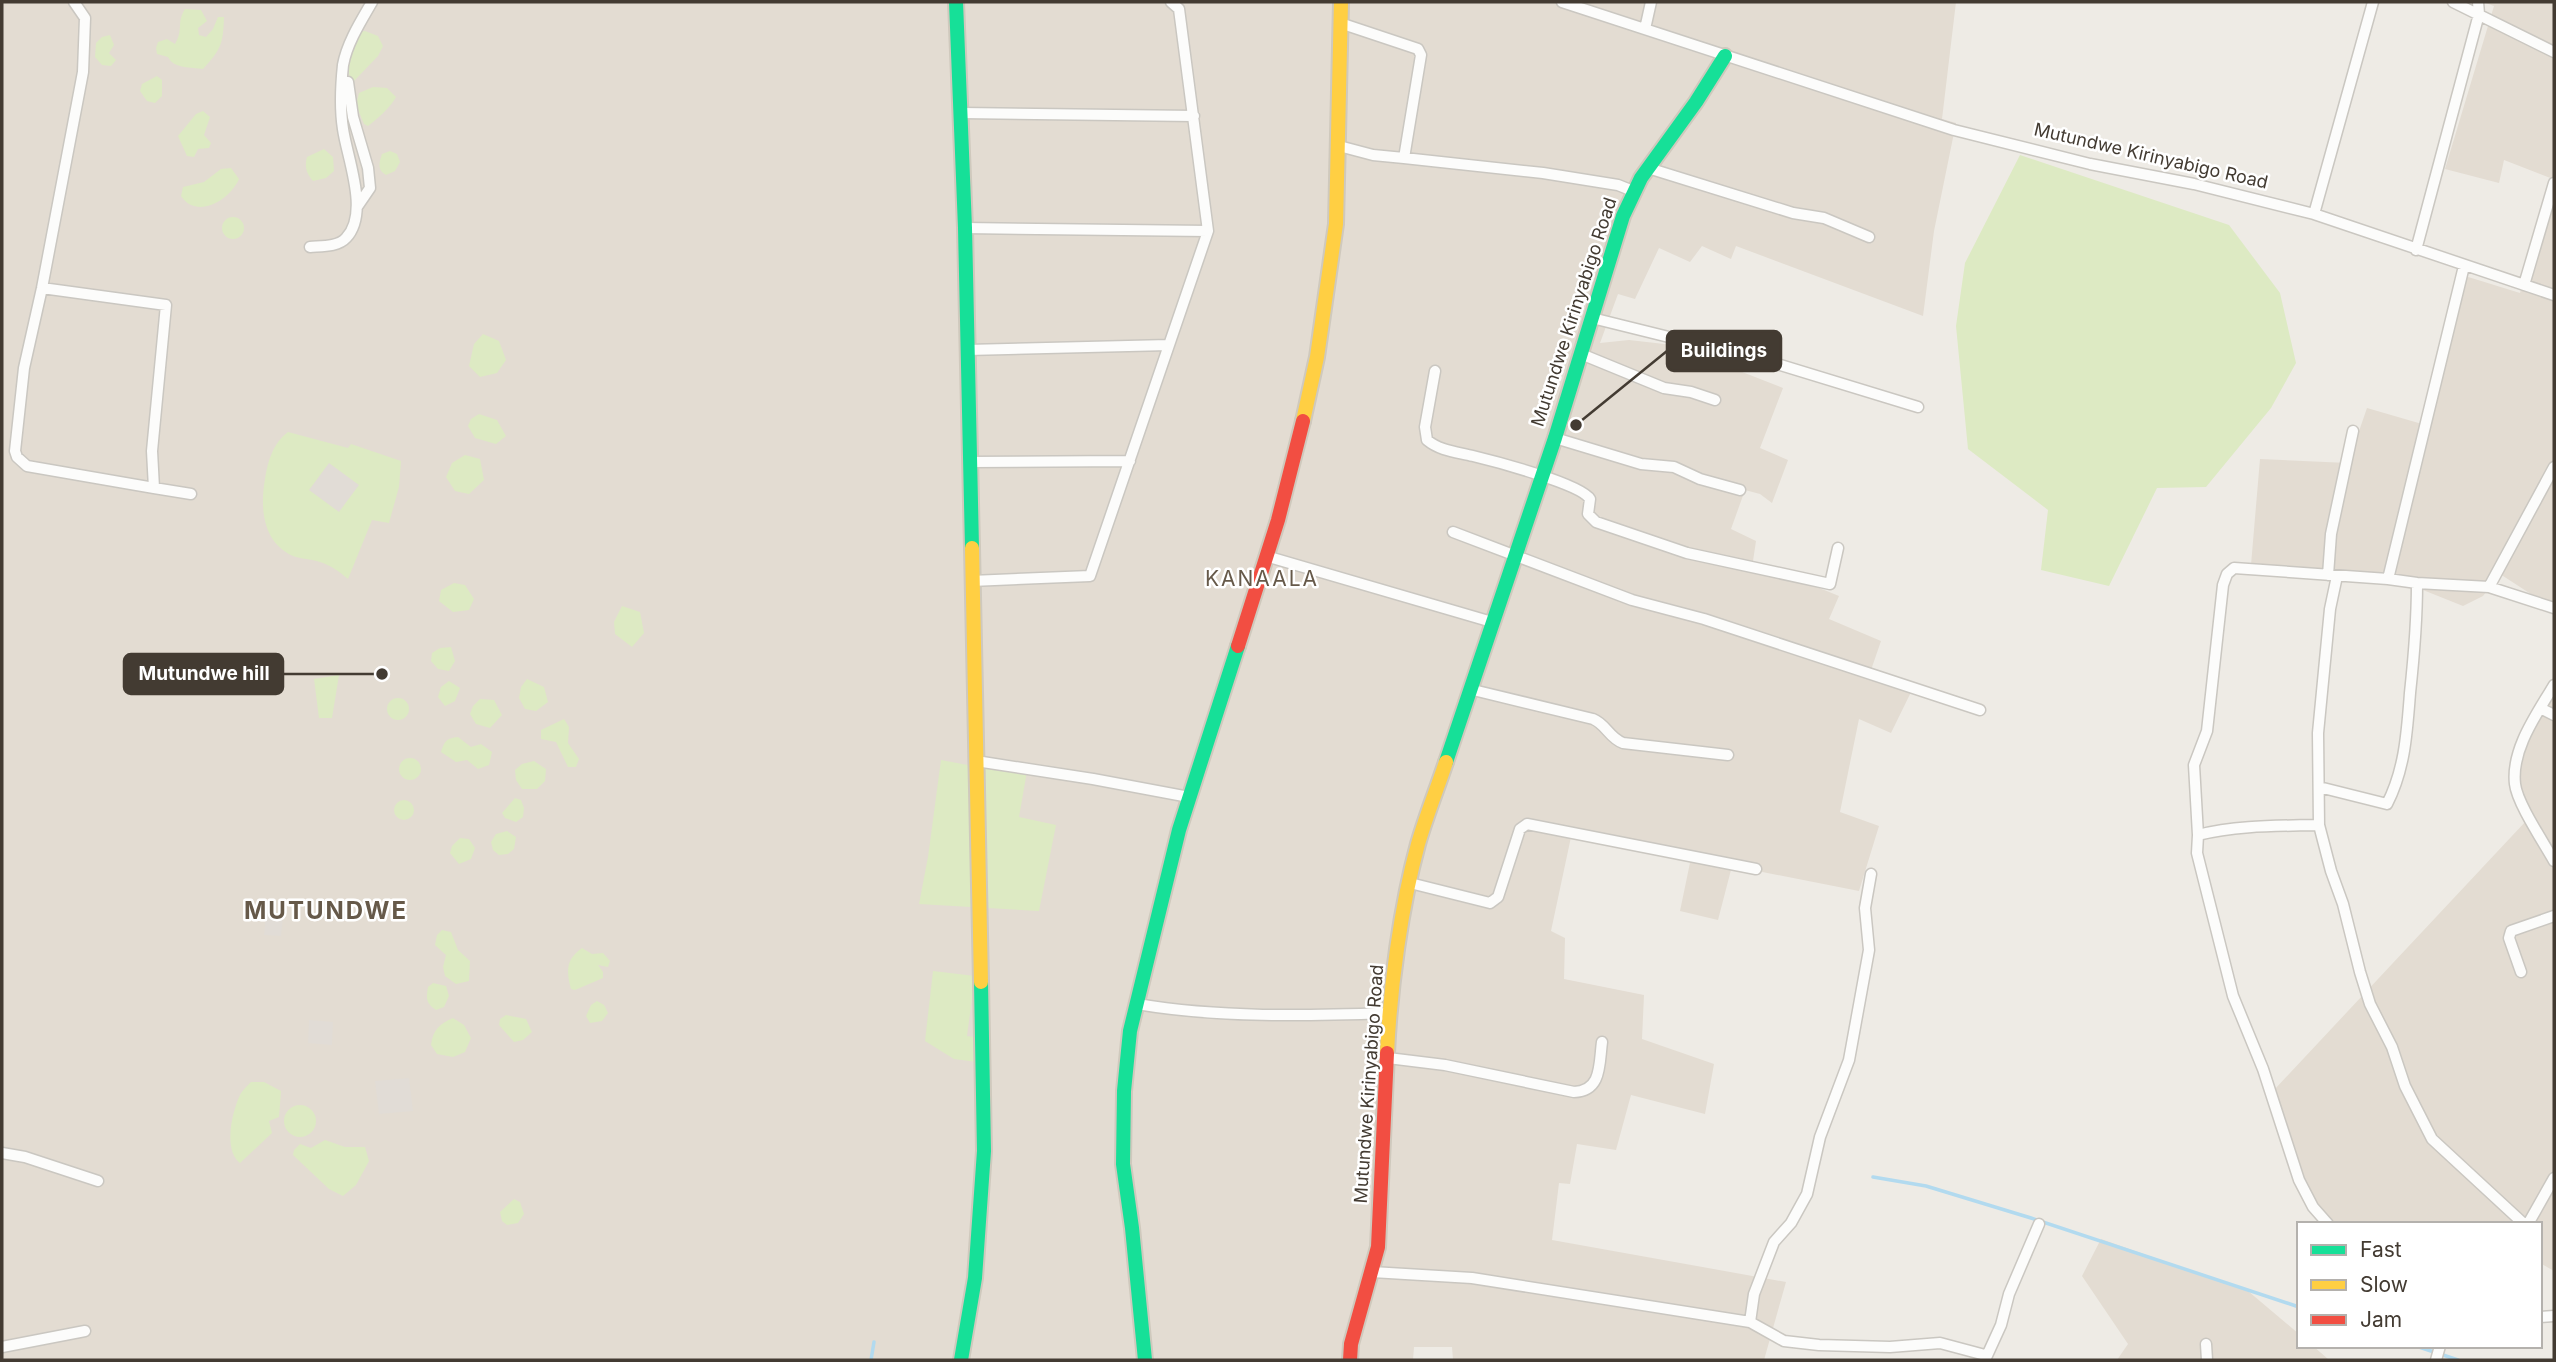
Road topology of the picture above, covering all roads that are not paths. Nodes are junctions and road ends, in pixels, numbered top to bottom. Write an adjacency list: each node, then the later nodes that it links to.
1 (75, 2): 33 (street)
2 (372, 2): 16 (street)
3 (956, 2): 17 (street)
4 (1171, 2): 18 (street)
5 (1341, 2): 12 (street)
6 (1562, 2): 13 (street)
7 (1651, 2): 13 (street)
8 (2374, 2): 25 (street)
9 (2453, 2): 11 (street)
10 (2478, 2): 11 (street)
11 (2479, 14): 14 (street); 30 (street)
12 (1340, 23): 19 (street); 20 (street)
13 (1645, 29): 15 (street)
14 (2554, 52)
15 (1725, 56): 21 (street, Mutundwe Kirinyabigo Road); 25 (street, Mutundwe Kirinyabigo Road)
16 (345, 60): 24 (street); 24 (street)
17 (962, 113): 18 (street); 26 (street)
18 (1194, 116): 27 (street)
19 (1339, 146): 20 (street); 54 (street)
20 (1404, 158): 23 (street)
21 (1648, 168): 23 (street, Mutundwe Kirinyabigo Road); 28 (street)
22 (2554, 183): 32 (street)
23 (1633, 191): 35 (street, Mutundwe Kirinyabigo Road)
24 (357, 208): 29 (street)
25 (2314, 214): 30 (street, Mutundwe Kirinyabigo Road)
26 (965, 228): 27 (street); 37 (street)
27 (1208, 231): 36 (street)
28 (1869, 237)
29 (310, 247)
30 (2416, 250): 31 (street, Mutundwe Kirinyabigo Road)
31 (2465, 266): 32 (street, Mutundwe Kirinyabigo Road); 56 (street)
32 (2524, 285): 34 (street, Mutundwe Kirinyabigo Road)
33 (42, 288): 48 (street); 48 (street)
34 (2554, 295)
35 (1592, 318): 38 (street, Mutundwe Kirinyabigo Road); 41 (street)
36 (1169, 345): 37 (street); 44 (street)
37 (967, 350): 45 (street)
38 (1581, 354): 40 (street); 43 (street, Mutundwe Kirinyabigo Road)
39 (1435, 371): 47 (street)
40 (1715, 400)
41 (1918, 407)
42 (2353, 431): 55 (street)
43 (1555, 438): 47 (street, Mutundwe Kirinyabigo Road); 49 (street)
44 (1130, 461): 45 (street); 57 (street)
45 (970, 463): 57 (street)
46 (2554, 467): 59 (street)
47 (1541, 476): 52 (street); 53 (street, Mutundwe Kirinyabigo Road)
48 (154, 488): 50 (street)
49 (1740, 491)
50 (191, 494)
51 (1453, 532): 53 (street)
52 (1838, 548)
53 (1515, 555): 61 (street, Mutundwe Kirinyabigo Road); 65 (street)
54 (1266, 556): 61 (street); 70 (street)
55 (2332, 575): 56 (street); 69 (street); 72 (street)
56 (2388, 579): 58 (street)
57 (971, 581): 68 (street)
58 (2417, 583): 59 (street); 69 (street)
59 (2489, 587): 60 (street)
60 (2554, 608)
61 (1492, 622): 63 (street, Mutundwe Kirinyabigo Road)
62 (2554, 685): 64 (street)
63 (1469, 689): 67 (street); 76 (street, Mutundwe Kirinyabigo Road)
64 (2540, 708): 66 (street); 73 (street)
65 (1980, 710)
66 (2554, 715)
67 (1728, 755)
68 (976, 761): 70 (street); 96 (street)
69 (2319, 787): 71 (street)
70 (1189, 797): 79 (street)
71 (2319, 825): 72 (street); 87 (street)
72 (2198, 835): 86 (street)
73 (2554, 861)
74 (1756, 869): 76 (street)
75 (1871, 874): 91 (street)
76 (1410, 883): 80 (street, Mutundwe Kirinyabigo Road)
77 (2554, 916): 78 (street)
78 (2521, 972)
79 (1137, 1004): 80 (street); 97 (street)
80 (1389, 1013): 82 (street, Mutundwe Kirinyabigo Road)
81 (1602, 1042): 82 (street)
82 (1388, 1058): 90 (street, Mutundwe Kirinyabigo Road)
83 (2, 1153): 85 (street)
84 (2554, 1178): 88 (street)
85 (98, 1181)
86 (2326, 1222)
87 (2524, 1222)
88 (2527, 1222)
89 (2039, 1224): 95 (street)
90 (1372, 1272): 91 (street); 98 (street, Mutundwe Kirinyabigo Road)
91 (1750, 1322): 95 (street)
92 (85, 1331): 94 (street)
93 (2206, 1344): 99 (street)
94 (2, 1348)
95 (1985, 1357)
96 (961, 1360)
97 (1145, 1360)
98 (1350, 1360)
99 (2207, 1360)

